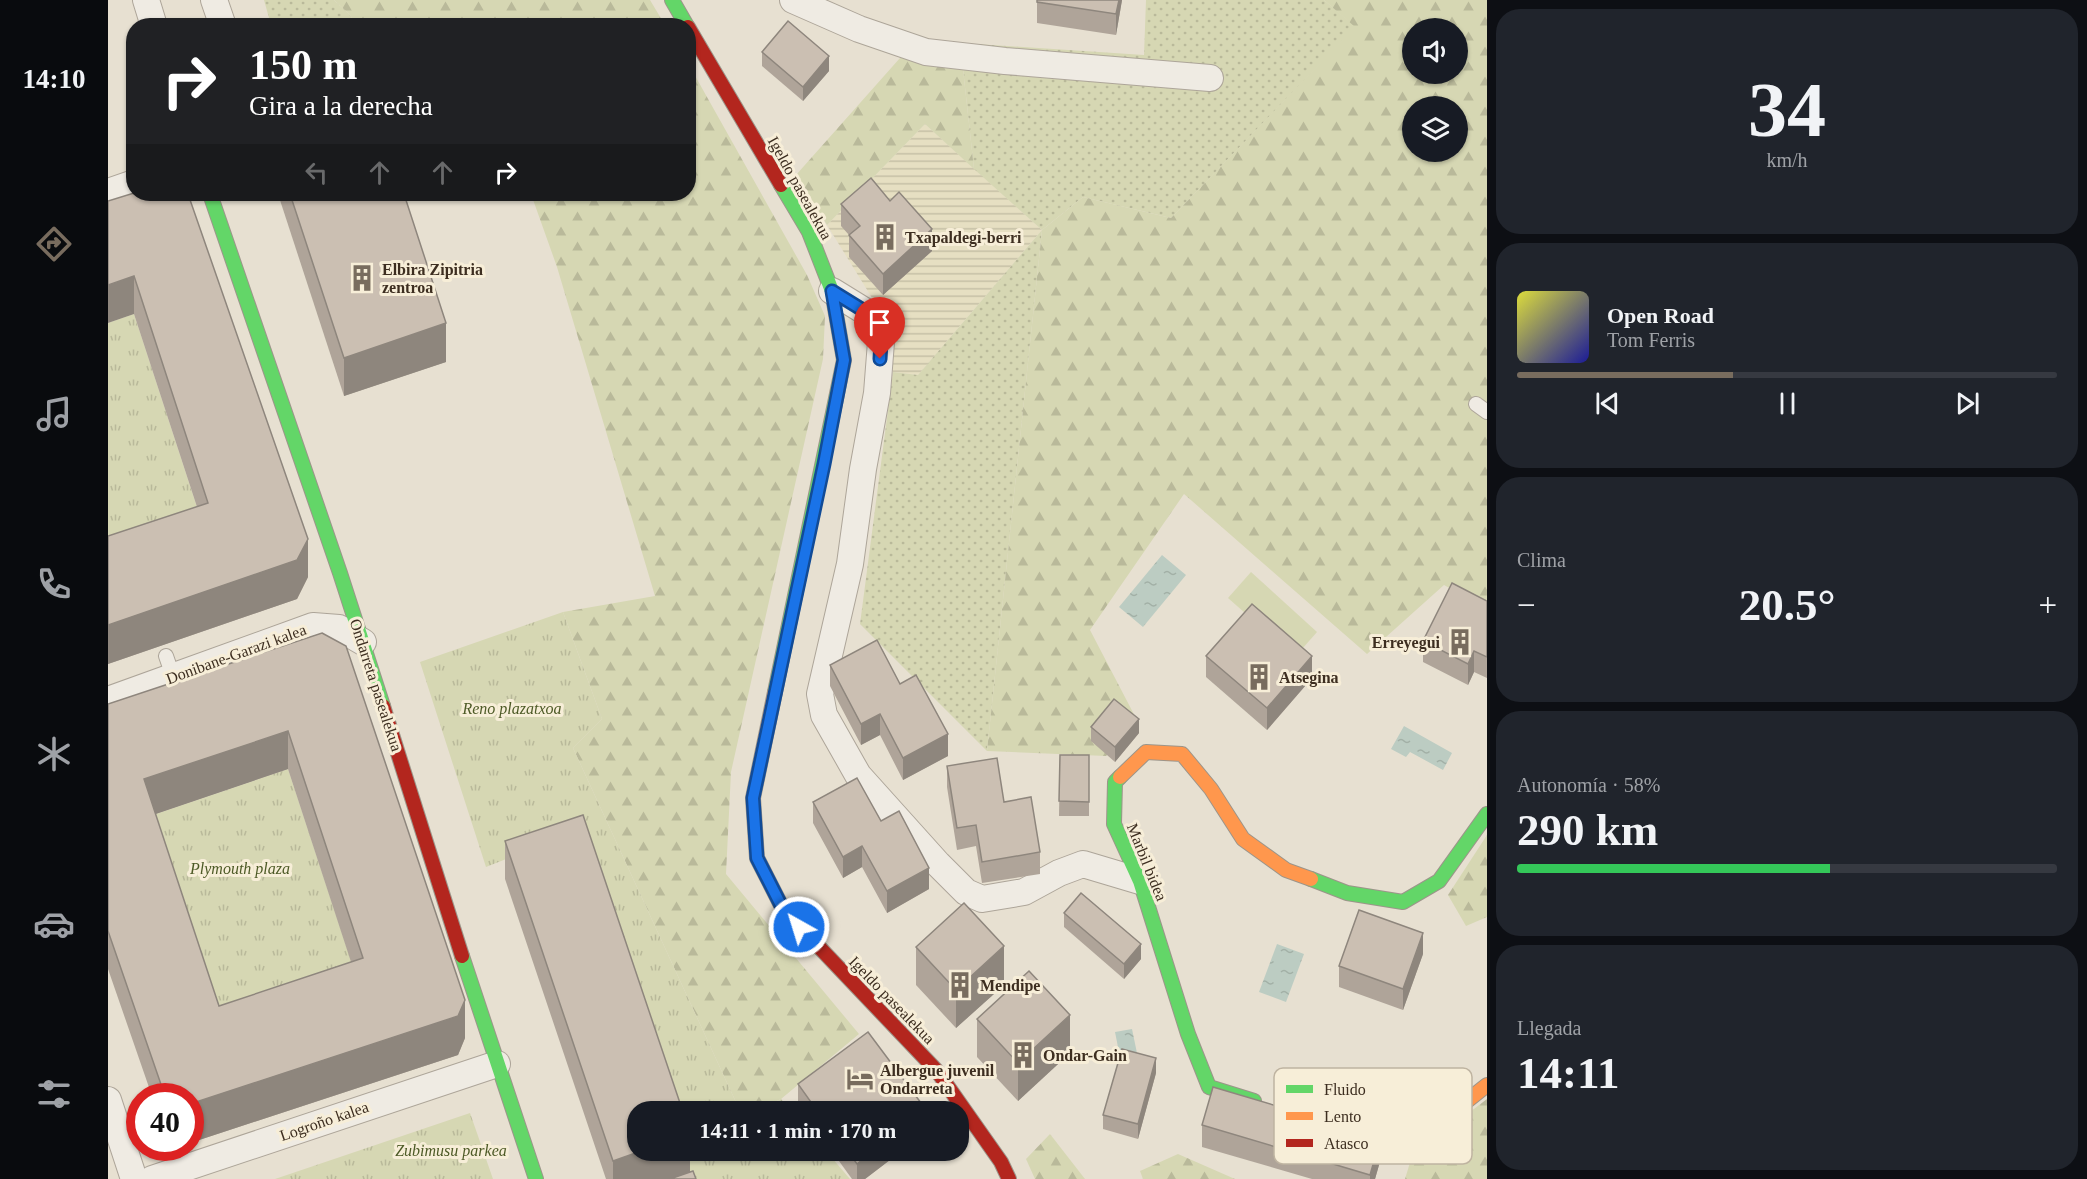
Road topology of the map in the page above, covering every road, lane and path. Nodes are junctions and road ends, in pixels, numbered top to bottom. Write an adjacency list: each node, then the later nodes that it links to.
1 (146, 0): 5 (street)
2 (214, 0): 6 (street)
3 (672, 0): 7 (street, Igeldo pasealekua)
4 (793, 0): 9 (street)
5 (152, 18)
6 (220, 18)
7 (683, 18)
8 (696, 40): 13 (street, Igeldo pasealekua)
9 (1210, 78)
10 (126, 186): 11 (street)
11 (108, 192)
12 (212, 201): 14 (street, Ondarreta pasealekua)
13 (832, 291): 17 (street); 26 (street, Igeldo pasealekua)
14 (363, 642): 15 (street, Donibane-Garazi kalea); 18 (street, Ondarreta pasealekua)
15 (108, 700)
16 (1487, 814): 17 (street, Marbil bidea)
17 (1140, 881): 22 (street, Marbil bidea)
18 (497, 1064): 24 (street, Logroño kalea); 25 (street, Ondarreta pasealekua)
19 (1487, 1086): 20 (street)
20 (1472, 1098)
21 (108, 1100): 23 (street)
22 (1266, 1105)
23 (135, 1179)
24 (152, 1179)
25 (536, 1179)
26 (1009, 1179)

